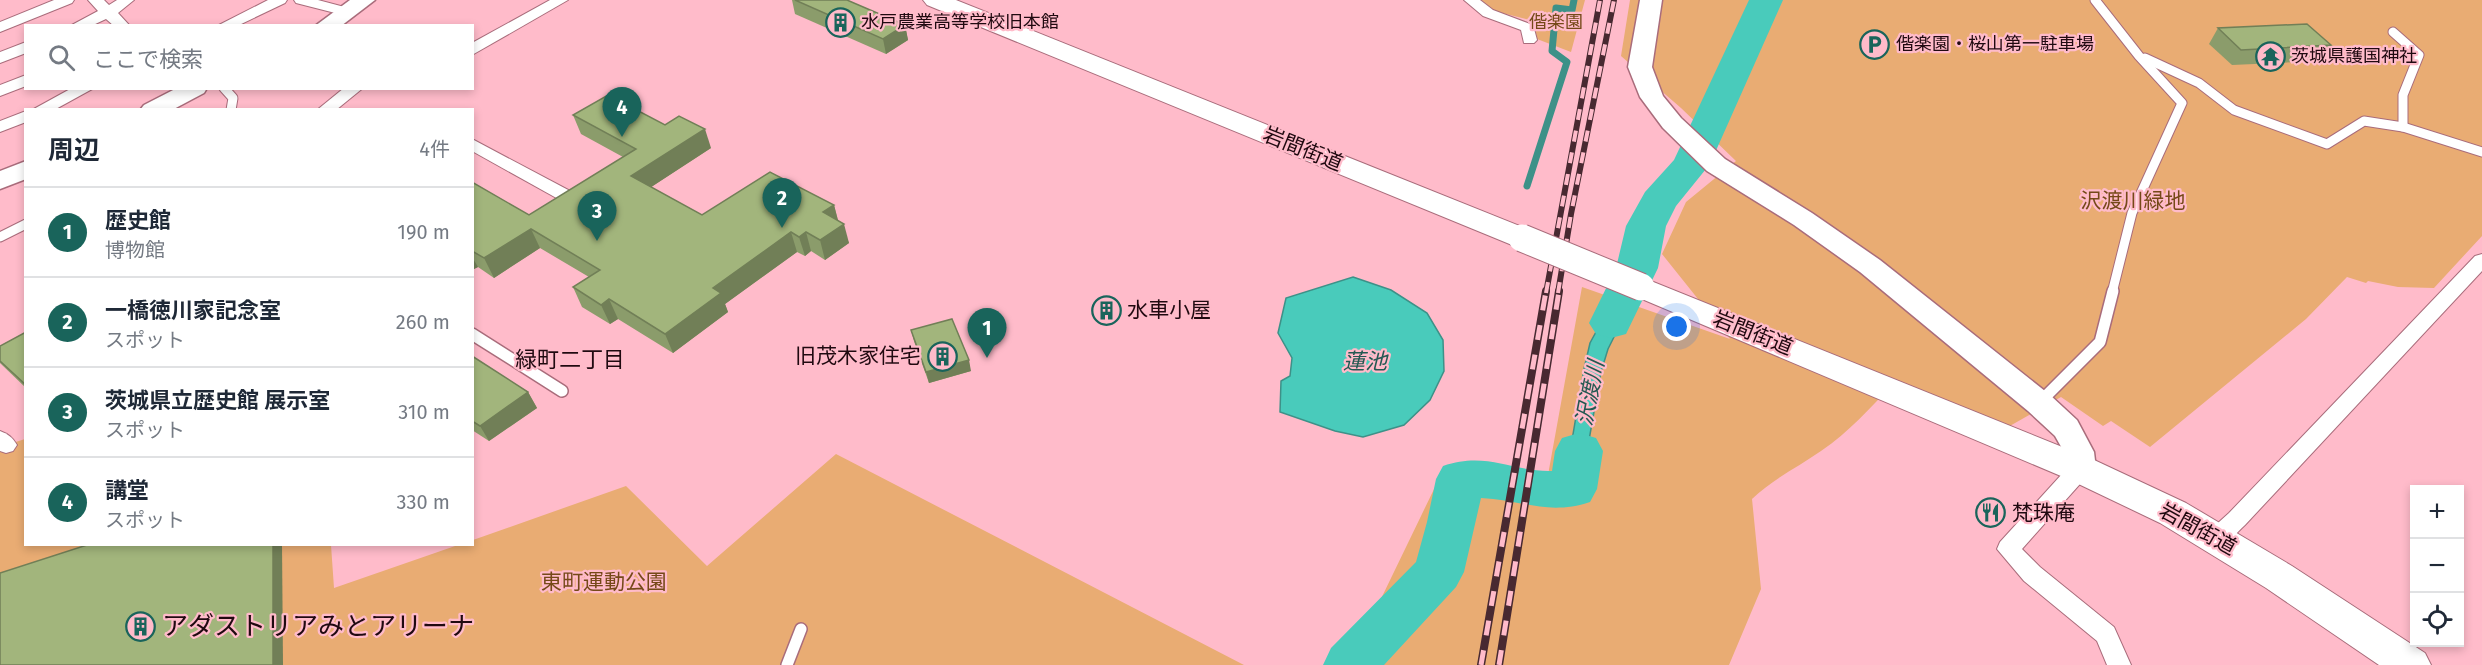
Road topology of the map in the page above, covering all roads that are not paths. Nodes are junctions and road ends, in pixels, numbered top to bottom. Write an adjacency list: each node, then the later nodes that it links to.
1 (66, 0): 17 (street)
2 (95, 0): 12 (street)
3 (127, 0): 12 (street)
4 (280, 0): 15 (street)
5 (301, 0): 11 (street)
6 (561, 0): 21 (street)
7 (935, 0): 48 (main road, 岩間街道, bridge)
8 (1471, 0): 19 (street)
9 (1651, 0): 47 (street)
10 (2095, 0): 22 (lane)
11 (355, 6): 16 (street)
12 (109, 12): 13 (street); 14 (street)
13 (82, 24)
14 (121, 24)
15 (228, 24)
16 (329, 24)
17 (0, 27)
18 (2393, 32): 36 (lane)
19 (1529, 40)
20 (24, 48): 23 (street)
21 (474, 49)
22 (2139, 56): 36 (lane); 47 (lane)
23 (0, 58)
24 (24, 81): 29 (street)
25 (82, 90): 30 (street)
26 (192, 90): 31 (street)
27 (226, 90): 32 (lane)
28 (352, 90): 33 (street)
29 (0, 91)
30 (44, 108)
31 (156, 108)
32 (231, 108)
33 (328, 108)
34 (24, 117): 35 (street)
35 (0, 127)
36 (2403, 127): 38 (lane)
37 (474, 145): 41 (street)
38 (2482, 152)
39 (24, 170): 40 (street)
40 (0, 181)
41 (566, 196)
42 (24, 225): 43 (lane)
43 (0, 237)
44 (2482, 260): 49 (street)
45 (474, 335): 46 (lane)
46 (562, 391)
47 (2039, 402): 48 (street)
48 (2080, 469): 49 (main road, 岩間街道); 52 (street)
49 (2216, 538): 53 (main road, 岩間街道)
50 (801, 629): 51 (lane)
51 (787, 665)
52 (2119, 665)
53 (2411, 665)

